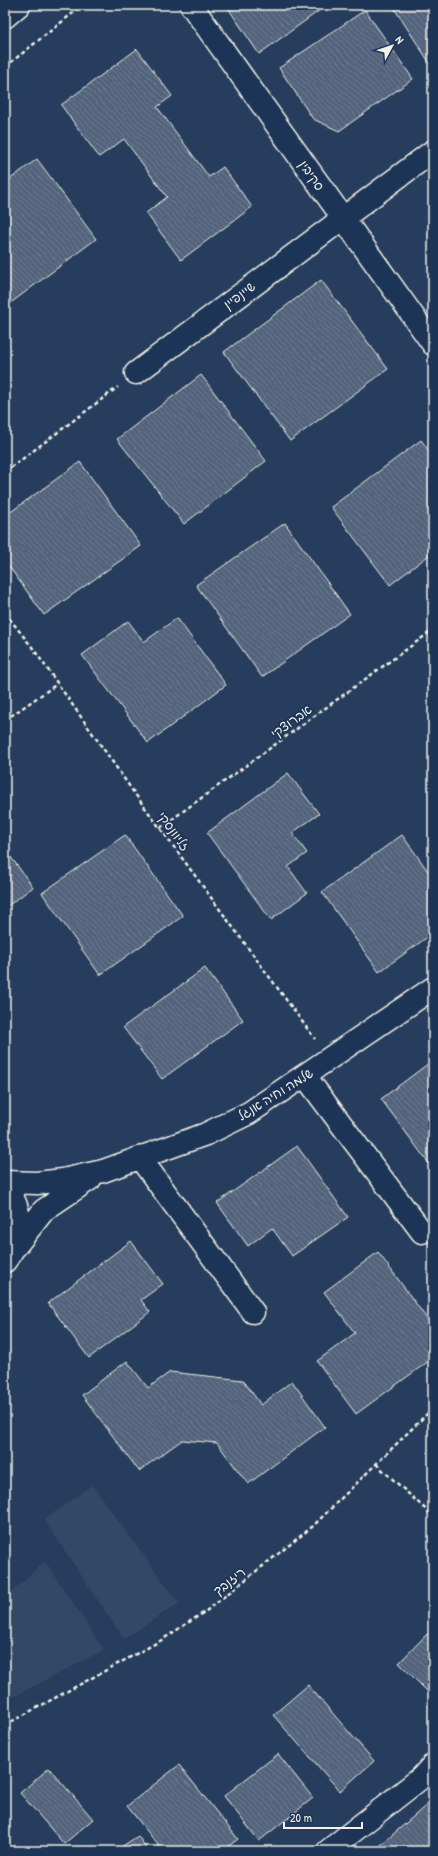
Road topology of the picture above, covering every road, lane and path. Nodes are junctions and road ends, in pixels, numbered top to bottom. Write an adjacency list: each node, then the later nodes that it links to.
1 (19, 5): 4 (street)
2 (83, 5): 5 (path)
3 (191, 5): 7 (street, סקיבין)
4 (5, 17)
5 (5, 67)
6 (433, 150): 7 (street, שיינפיין)
7 (342, 217): 8 (street, סקיבין); 9 (street, שיינפיין)
8 (433, 344)
9 (136, 373): 10 (path)
10 (5, 472)
11 (5, 613): 13 (path, זליוונסקי)
12 (433, 630): 15 (path, אברוצקי)
13 (57, 684): 14 (path); 15 (path, זליוונסקי)
14 (5, 720)
15 (160, 828): 17 (path, זליוונסקי)
16 (433, 988): 17 (street, שלמה וחיה אנגל)
17 (330, 1059): 18 (street, שלמה וחיה אנגל)
18 (305, 1076): 19 (street, שלמה וחיה אנגל); 23 (street)
19 (140, 1158): 20 (street, שלמה וחיה אנגל); 25 (street)
20 (103, 1171): 21 (street, שלמה וחיה אנגל); 24 (street, שלמה וחיה אנגל)
21 (5, 1182)
22 (5, 1187): 24 (street)
23 (422, 1232)
24 (10, 1254)
25 (253, 1312)
26 (433, 1408): 27 (path, ריזנבך)
27 (376, 1464): 28 (path); 29 (path, ריזנבך)
28 (433, 1516)
29 (5, 1725)
30 (433, 1765): 31 (street)
31 (328, 1851)

